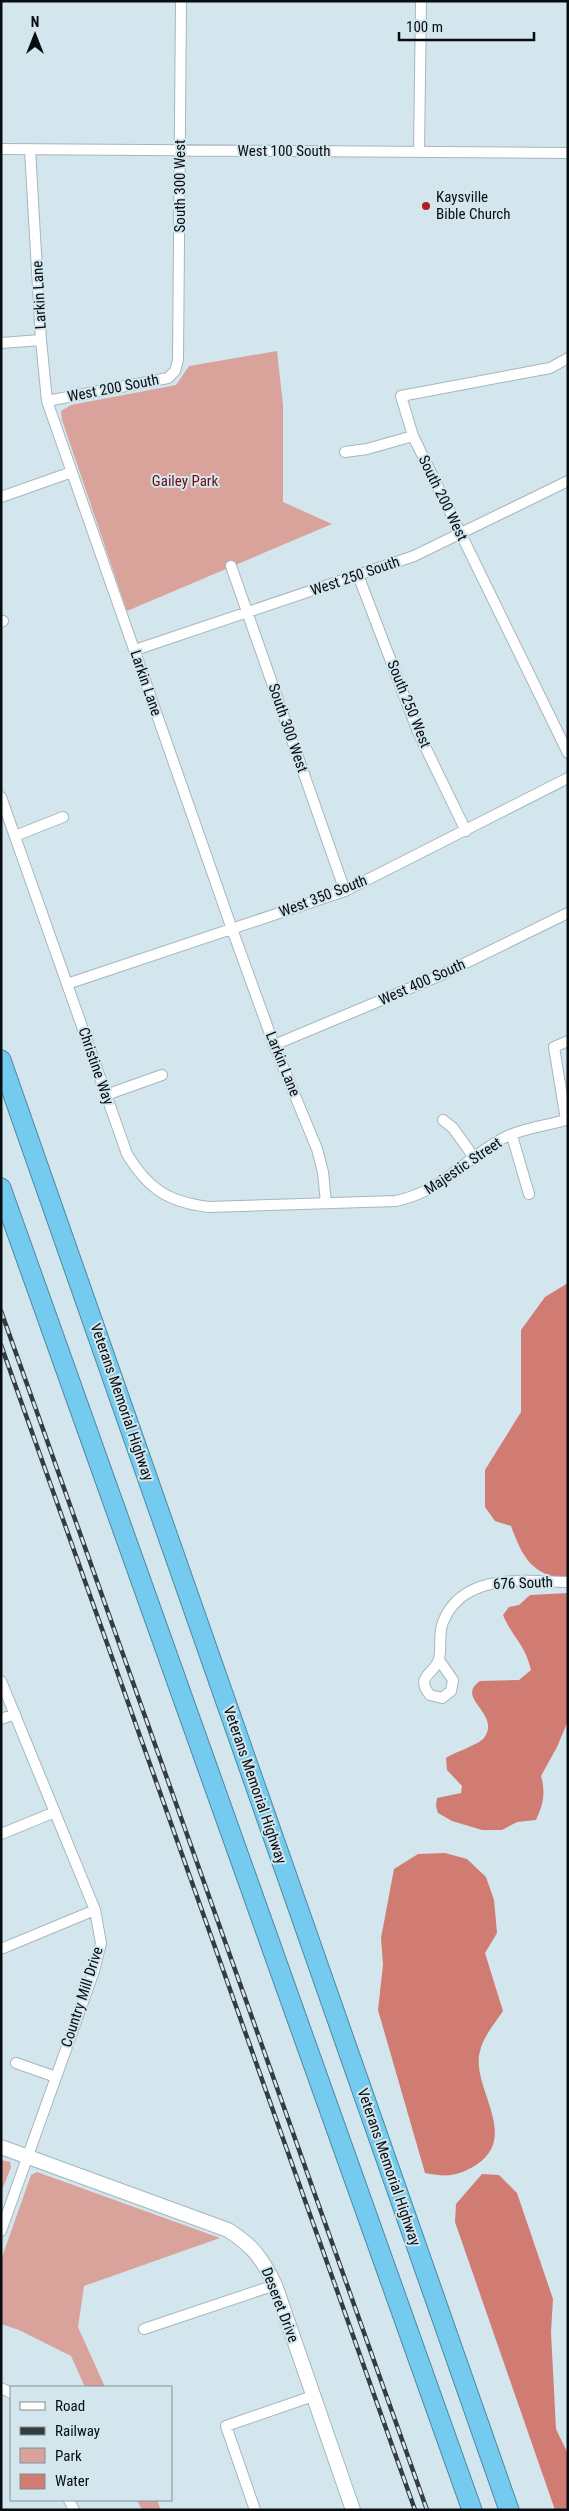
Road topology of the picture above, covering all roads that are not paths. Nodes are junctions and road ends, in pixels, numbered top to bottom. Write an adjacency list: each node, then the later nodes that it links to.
1 (182, 1): 5 (street, South 300 West)
2 (421, 1): 6 (street)
3 (1, 149): 4 (street, West 100 South)
4 (30, 149): 5 (street, West 100 South); 8 (street, Larkin Lane)
5 (180, 150): 6 (street, West 100 South); 11 (street, South 300 West)
6 (419, 152): 7 (street, West 100 South)
7 (568, 153)
8 (41, 340): 9 (street); 12 (street, Larkin Lane)
9 (1, 343)
10 (568, 358): 13 (street, South 200 West)
11 (176, 371): 12 (street, West 200 South)
12 (47, 401): 15 (street, Larkin Lane)
13 (413, 436): 14 (street); 18 (street, South 200 West)
14 (345, 452)
15 (72, 472): 17 (street); 22 (street, Larkin Lane)
16 (568, 481): 18 (street, West 250 South)
17 (1, 498)
18 (460, 533): 20 (street, West 250 South); 23 (street, South 200 West)
19 (231, 566): 21 (street, South 300 West)
20 (358, 575): 21 (street, West 250 South); 27 (street, South 250 West)
21 (248, 612): 22 (street, West 250 South); 29 (street, South 300 West)
22 (135, 650): 31 (street, Larkin Lane)
23 (568, 753)
24 (568, 778): 27 (street, West 350 South)
25 (1, 797): 28 (street, Christine Way)
26 (63, 817): 28 (street)
27 (466, 831): 29 (street, West 350 South)
28 (15, 836): 32 (street, Christine Way)
29 (345, 891): 31 (street, West 350 South)
30 (568, 914): 34 (street, West 400 South)
31 (232, 928): 32 (street, West 350 South); 34 (street, Larkin Lane)
32 (67, 984): 37 (street, Christine Way)
33 (568, 1041): 39 (street, Majestic Street)
34 (274, 1045): 43 (street, Larkin Lane)
35 (1, 1060): 65 (highway, Veterans Memorial Highway)
36 (162, 1075): 37 (street)
37 (106, 1095): 44 (street, Christine Way)
38 (443, 1120): 40 (street)
39 (512, 1136): 40 (street, Majestic Street); 42 (street)
40 (473, 1156): 43 (street, Majestic Street)
41 (1, 1188): 64 (highway)
42 (529, 1194)
43 (326, 1203): 44 (street, Majestic Street)
44 (298, 1204)
45 (566, 1582): 46 (street, 676 South)
46 (439, 1660)
47 (1, 1681): 48 (street, Country Mill Drive)
48 (15, 1714): 49 (street); 50 (street, Country Mill Drive)
49 (1, 1719)
50 (55, 1812): 51 (street); 52 (street, Country Mill Drive)
51 (1, 1834)
52 (95, 1910): 53 (street); 55 (street, Country Mill Drive)
53 (1, 1949)
54 (16, 2063): 55 (street)
55 (56, 2077): 57 (street, Country Mill Drive)
56 (1, 2147): 57 (street, Deseret Drive)
57 (28, 2155): 58 (street, Country Mill Drive); 59 (street, Deseret Drive)
58 (1, 2230)
59 (275, 2285): 60 (street); 61 (street, Deseret Drive)
60 (144, 2329)
61 (313, 2396): 62 (street); 63 (street, Deseret Drive)
62 (255, 2510)
63 (352, 2510)
64 (472, 2510)
65 (509, 2510)

